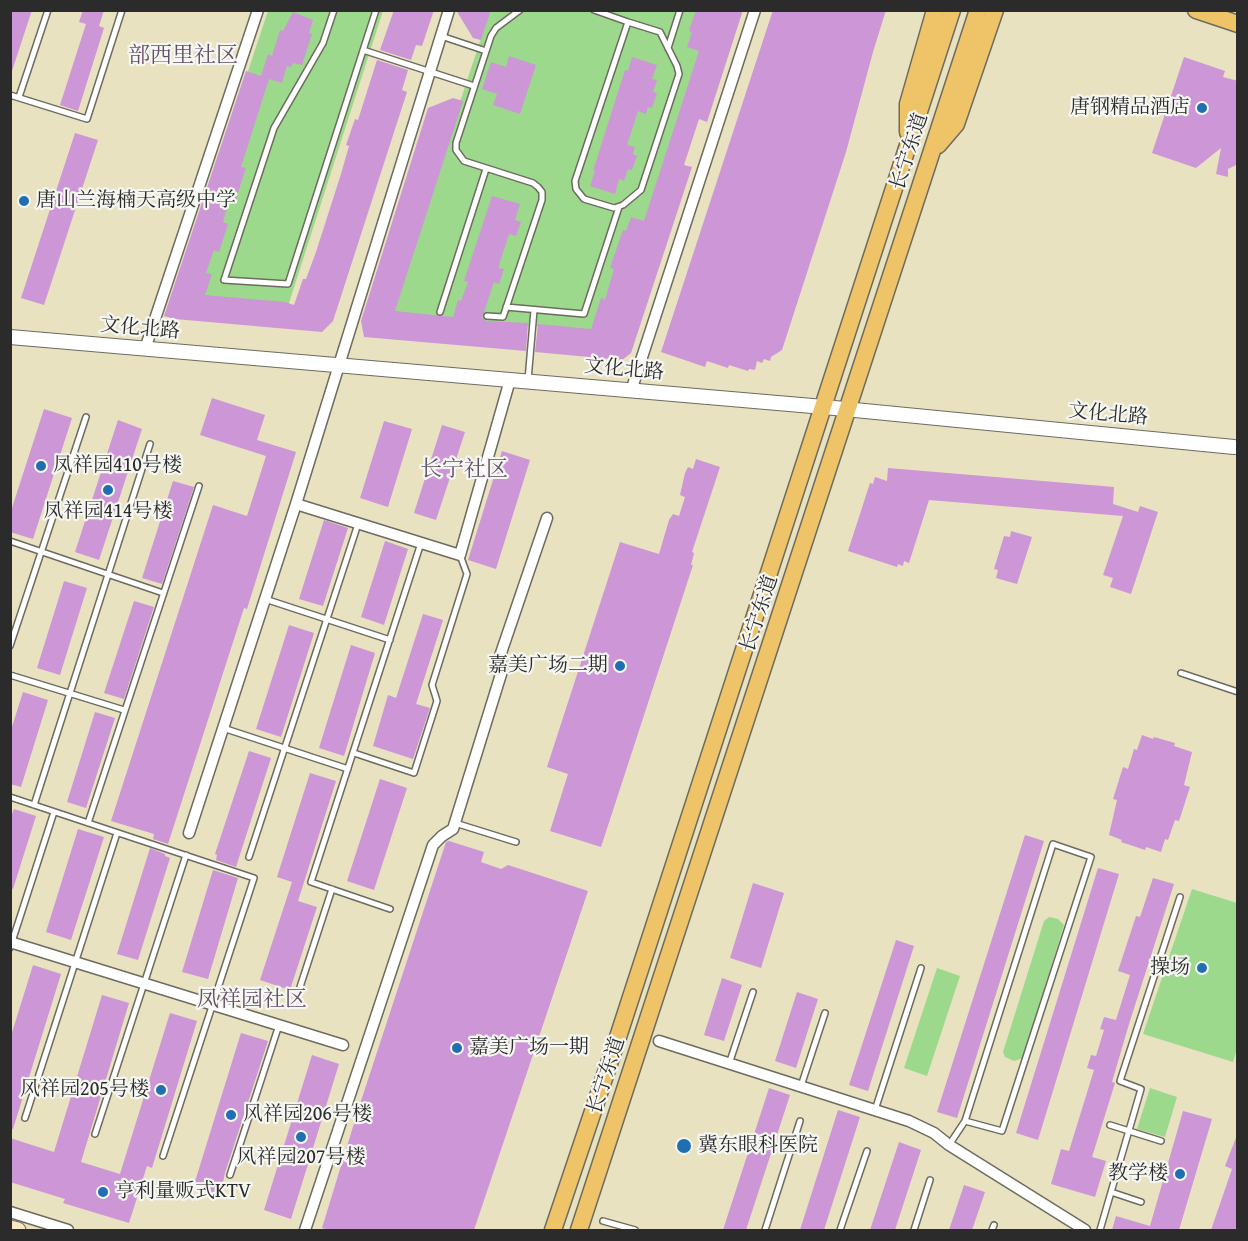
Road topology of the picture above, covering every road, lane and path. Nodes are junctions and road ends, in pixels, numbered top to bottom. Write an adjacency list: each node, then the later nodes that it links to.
1 (48, 10): 26 (lane)
2 (122, 10): 26 (lane)
3 (258, 10): 36 (street)
4 (334, 10): 21 (lane)
5 (376, 10): 21 (lane)
6 (449, 10): 19 (street)
7 (520, 10): 22 (lane)
8 (594, 10): 16 (lane)
9 (680, 10): 20 (lane)
10 (755, 10): 40 (street)
11 (935, 10): 27 (main road)
12 (951, 10): 27 (main road, 长宁东道)
13 (978, 10): 28 (main road, 长宁东道)
14 (995, 10): 28 (main road)
15 (1196, 10): 18 (main road)
16 (603, 12): 17 (lane)
17 (628, 22): 20 (lane); 30 (lane)
18 (1238, 24)
19 (441, 36): 22 (lane); 23 (street)
20 (668, 48): 30 (lane)
21 (363, 50): 23 (lane)
22 (486, 51): 24 (lane)
23 (430, 71): 24 (lane); 37 (street)
24 (474, 86): 29 (lane)
25 (10, 95): 26 (lane)
26 (19, 98)
27 (908, 147): 41 (main road, 长宁东道)
28 (932, 153): 42 (main road, 长宁东道)
29 (486, 169): 31 (lane); 33 (lane)
30 (618, 207): 32 (lane)
31 (506, 307): 32 (lane); 34 (lane)
32 (534, 310): 39 (lane)
33 (440, 312)
34 (487, 316)
35 (10, 337): 36 (street, 文化北路)
36 (145, 349): 37 (street, 文化北路)
37 (338, 365): 38 (street, 文化北路); 47 (street)
38 (510, 380): 39 (street, 文化北路); 53 (street)
39 (528, 382): 40 (street, 文化北路)
40 (631, 391): 41 (street, 文化北路)
41 (824, 407): 42 (street, 文化北路); 117 (main road, 长宁东道)
42 (848, 410): 45 (street, 文化北路); 118 (main road, 长宁东道)
43 (86, 417): 52 (lane)
44 (150, 444): 54 (lane)
45 (1236, 447)
46 (199, 486): 55 (lane)
47 (296, 504): 49 (street); 56 (street)
48 (548, 518): 73 (street)
49 (358, 524): 51 (street); 57 (lane)
50 (10, 541): 52 (lane)
51 (421, 543): 53 (street); 58 (lane)
52 (41, 553): 54 (lane); 59 (lane)
53 (460, 555): 67 (lane)
54 (108, 574): 55 (lane); 63 (lane)
55 (163, 593): 64 (lane)
56 (266, 599): 57 (lane); 65 (street)
57 (327, 619): 58 (lane); 66 (lane)
58 (390, 640): 67 (lane)
59 (10, 646)
60 (1181, 673): 62 (lane)
61 (10, 675): 63 (lane)
62 (1238, 692)
63 (70, 693): 64 (lane); 70 (lane)
64 (124, 710): 72 (lane)
65 (223, 728): 66 (lane); 75 (street)
66 (285, 748): 68 (lane); 78 (lane)
67 (354, 753): 68 (lane)
68 (348, 769): 79 (lane)
69 (10, 797): 70 (lane)
70 (34, 805): 71 (lane)
71 (54, 812): 72 (lane); 82 (lane)
72 (88, 823): 74 (lane)
73 (455, 823): 76 (lane); 116 (street)
74 (117, 832): 77 (lane); 83 (lane)
75 (189, 833)
76 (516, 842)
77 (186, 855): 85 (lane); 88 (lane)
78 (249, 857)
79 (332, 889): 81 (lane); 86 (lane)
80 (1180, 897): 100 (lane)
81 (390, 909)
82 (11, 944): 83 (street)
83 (75, 962): 85 (street); 96 (lane)
84 (921, 968): 95 (lane)
85 (144, 983): 88 (street); 101 (lane)
86 (300, 987)
87 (753, 992): 93 (lane)
88 (212, 1004): 90 (street); 105 (lane)
89 (825, 1013): 94 (lane)
90 (279, 1025): 92 (street); 106 (lane)
91 (659, 1041): 93 (street)
92 (344, 1045)
93 (729, 1064): 94 (street)
94 (801, 1087): 95 (street)
95 (875, 1110): 103 (street)
96 (25, 1118)
97 (800, 1121): 120 (lane)
98 (965, 1121): 98 (lane); 103 (lane)
99 (1110, 1125): 100 (lane)
100 (1129, 1131): 102 (lane); 108 (lane)
101 (95, 1134)
102 (1161, 1141)
103 (949, 1145): 123 (street)
104 (867, 1151): 121 (lane)
105 (163, 1156)
106 (230, 1174)
107 (930, 1180): 122 (lane)
108 (1111, 1192): 109 (lane); 124 (lane)
109 (1141, 1202)
110 (10, 1212): 115 (street)
111 (603, 1221): 113 (lane)
112 (10, 1228): 114 (main road)
113 (623, 1229): 119 (lane)
114 (18, 1230)
115 (68, 1230)
116 (305, 1230)
117 (553, 1230)
118 (579, 1230)
119 (635, 1230)
120 (765, 1230)
121 (840, 1230)
122 (914, 1230)
123 (1085, 1230)
124 (1100, 1230)

